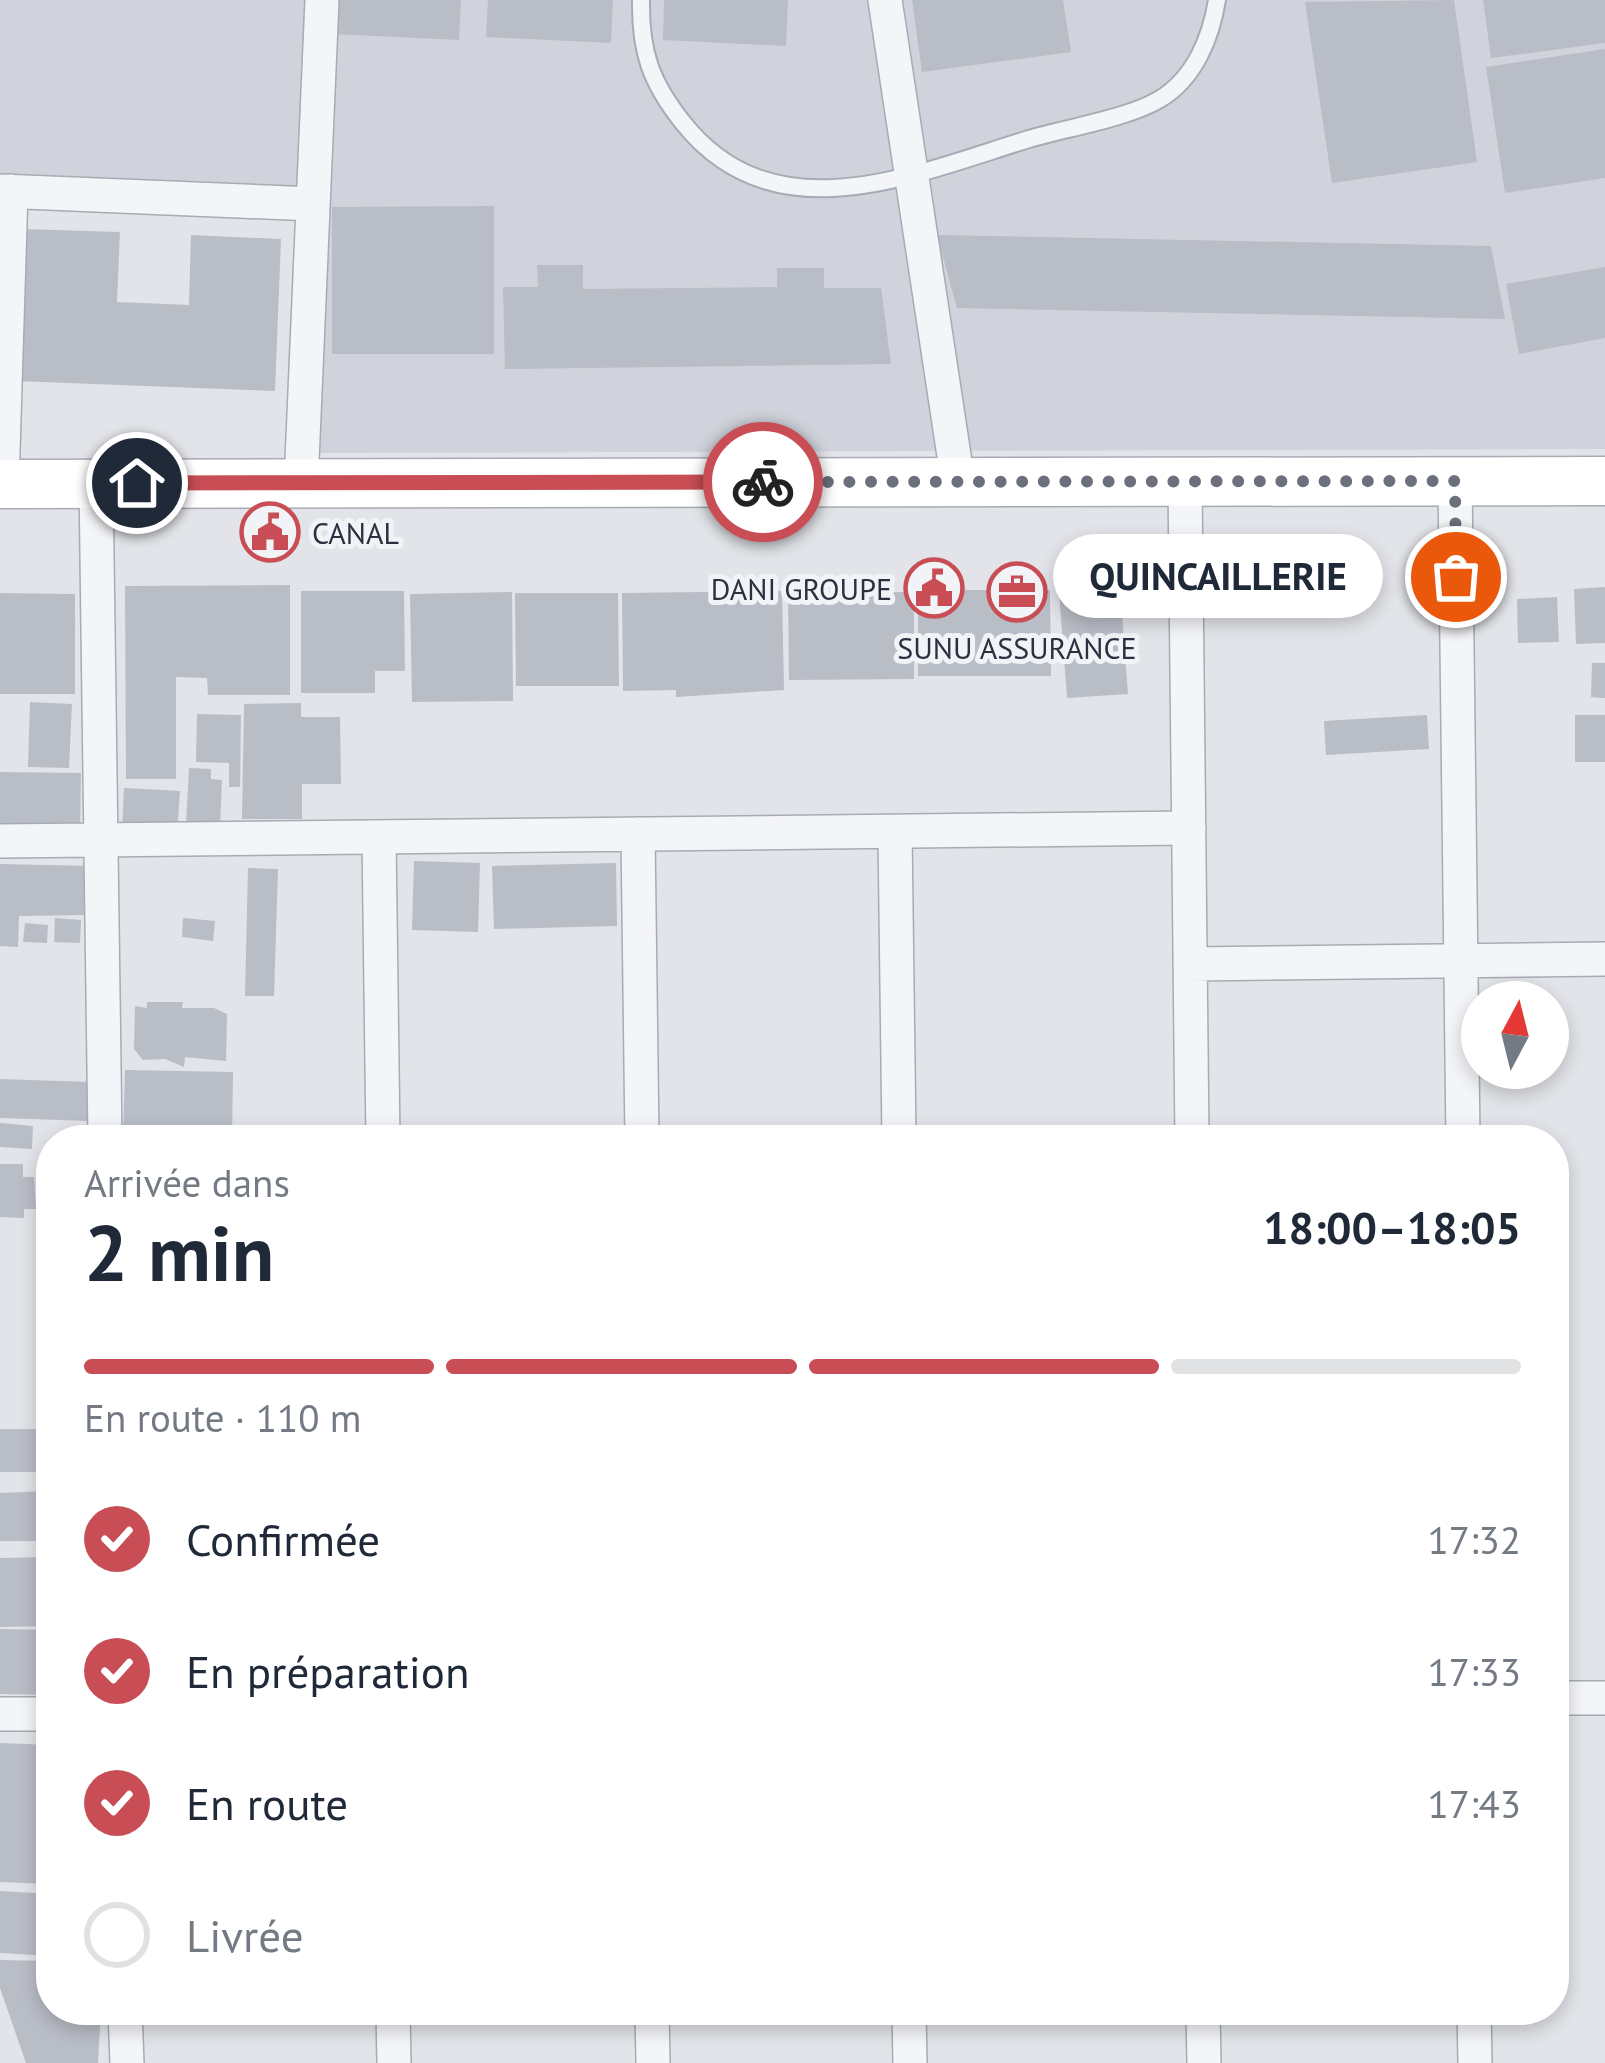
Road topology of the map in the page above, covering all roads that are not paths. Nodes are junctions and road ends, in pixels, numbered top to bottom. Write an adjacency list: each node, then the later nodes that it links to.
1 (322, 0): 7 (street)
2 (641, 0): 5 (lane)
3 (885, 0): 5 (street)
4 (1217, 0): 5 (lane)
5 (911, 175): 10 (street)
6 (6, 191): 7 (street); 13 (street)
7 (313, 204): 14 (street)
8 (1455, 481): 9 (main road); 11 (main road); 22 (street)
9 (1605, 481)
10 (958, 482): 11 (main road); 14 (main road)
11 (1185, 482): 15 (street)
12 (96, 483): 13 (main road); 14 (main road); 19 (street)
13 (1, 484)
14 (301, 484)
15 (1189, 828): 16 (street); 23 (street)
16 (895, 832): 17 (street); 27 (street)
17 (638, 834): 18 (street); 26 (street)
18 (379, 837): 19 (street); 25 (street)
19 (101, 840): 20 (street); 24 (street)
20 (0, 841)
21 (1605, 959): 22 (street)
22 (1461, 961): 23 (street); 29 (street)
23 (1190, 964): 28 (street)
24 (105, 1125)
25 (383, 1125)
26 (642, 1125)
27 (898, 1125)
28 (1192, 1125)
29 (1463, 1125)
30 (1569, 1698): 31 (street)
31 (1605, 1698)
32 (0, 1714): 33 (street)
33 (36, 1714)
34 (126, 2025): 40 (street)
35 (393, 2025): 41 (street)
36 (652, 2025): 42 (street)
37 (909, 2025): 43 (street)
38 (1203, 2025): 44 (street)
39 (1474, 2025): 45 (street)
40 (128, 2063)
41 (394, 2063)
42 (653, 2063)
43 (910, 2063)
44 (1204, 2063)
45 (1475, 2063)

